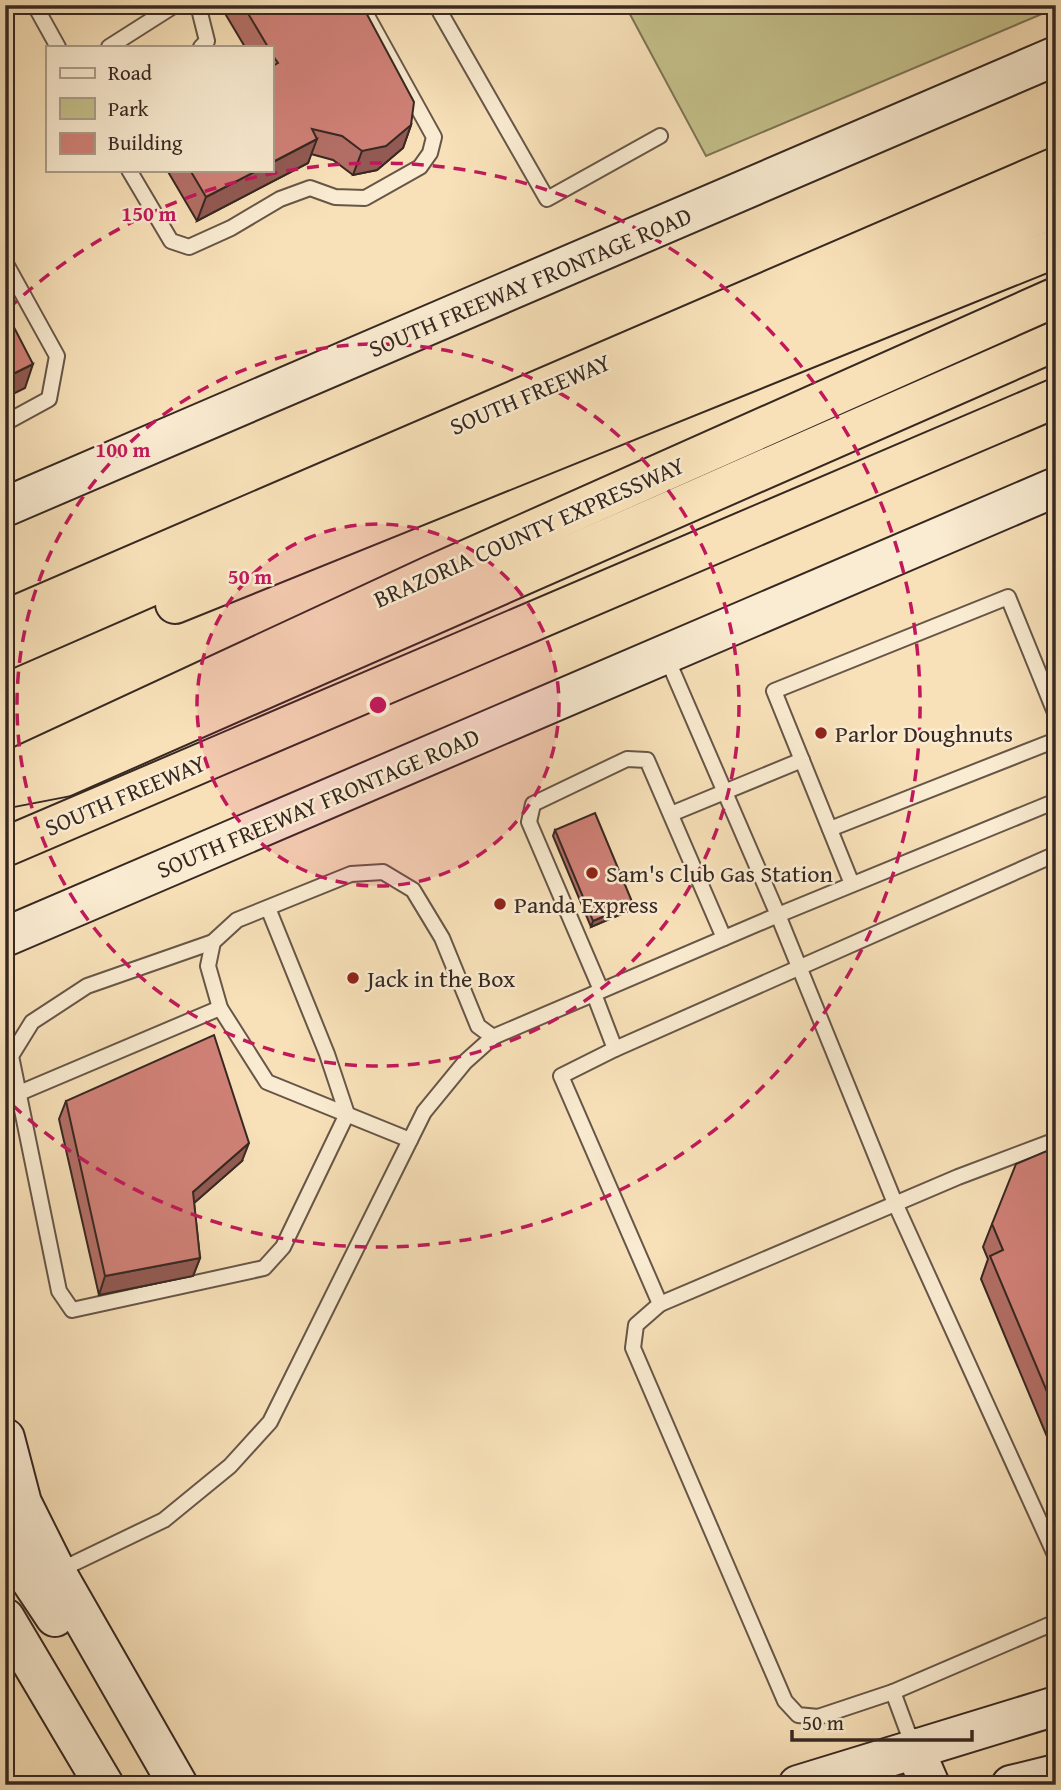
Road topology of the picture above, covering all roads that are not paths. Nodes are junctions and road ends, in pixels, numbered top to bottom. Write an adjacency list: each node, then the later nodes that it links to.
1 (44, 5): 6 (lane)
2 (175, 5): 7 (lane)
3 (198, 5): 8 (lane)
4 (361, 5): 12 (lane)
5 (443, 7): 10 (lane)
6 (57, 46)
7 (111, 46)
8 (202, 46)
9 (1056, 57): 21 (main road, SOUTH FREEWAY FRONTAGE ROAD)
10 (660, 136)
11 (1056, 167): 22 (highway, SOUTH FREEWAY)
12 (130, 172)
13 (1056, 206): 23 (highway)
14 (1056, 248): 25 (highway)
15 (5, 262): 19 (lane)
16 (1056, 297): 29 (highway, BRAZORIA COUNTY EXPRESSWAY)
17 (1056, 341): 30 (highway)
18 (1056, 398): 35 (highway, SOUTH FREEWAY)
19 (5, 423)
20 (1056, 487): 24 (main road, SOUTH FREEWAY FRONTAGE ROAD)
21 (5, 507)
22 (5, 620)
23 (5, 650)
24 (665, 654): 31 (lane); 40 (main road, SOUTH FREEWAY FRONTAGE ROAD)
25 (5, 672)
26 (1056, 715): 28 (lane)
27 (1056, 740): 34 (lane)
28 (802, 760): 31 (lane); 34 (lane)
29 (5, 773)
30 (5, 789)
31 (724, 791): 33 (lane); 39 (lane)
32 (1056, 802): 37 (lane)
33 (671, 814): 41 (lane); 44 (lane)
34 (830, 830): 37 (lane)
35 (5, 847)
36 (1056, 853): 43 (lane)
37 (852, 884): 39 (lane)
38 (268, 908): 42 (lane); 46 (lane); 49 (lane)
39 (778, 915): 41 (lane); 43 (lane)
40 (5, 937)
41 (724, 938): 44 (lane)
42 (213, 942): 45 (lane); 48 (lane)
43 (800, 967): 47 (lane); 52 (lane)
44 (597, 992): 46 (lane); 47 (lane)
45 (220, 1007): 48 (lane); 49 (lane)
46 (493, 1037): 50 (lane)
47 (615, 1049): 53 (lane)
48 (17, 1094): 49 (lane)
49 (347, 1114): 50 (lane)
50 (410, 1140): 57 (lane)
51 (1056, 1140): 52 (lane)
52 (895, 1203): 53 (lane); 56 (lane)
53 (660, 1304): 60 (lane)
54 (5, 1437): 57 (main road)
55 (5, 1542): 65 (main road)
56 (1056, 1557)
57 (56, 1572): 66 (main road)
58 (5, 1618): 64 (main road)
59 (1056, 1622): 60 (lane)
60 (893, 1692): 62 (lane)
61 (1056, 1706): 62 (main road)
62 (914, 1748): 67 (main road); 68 (main road)
63 (1056, 1774): 69 (main road)
64 (104, 1785)
65 (153, 1785)
66 (178, 1785)
67 (798, 1785)
68 (930, 1785)
69 (1011, 1785)

